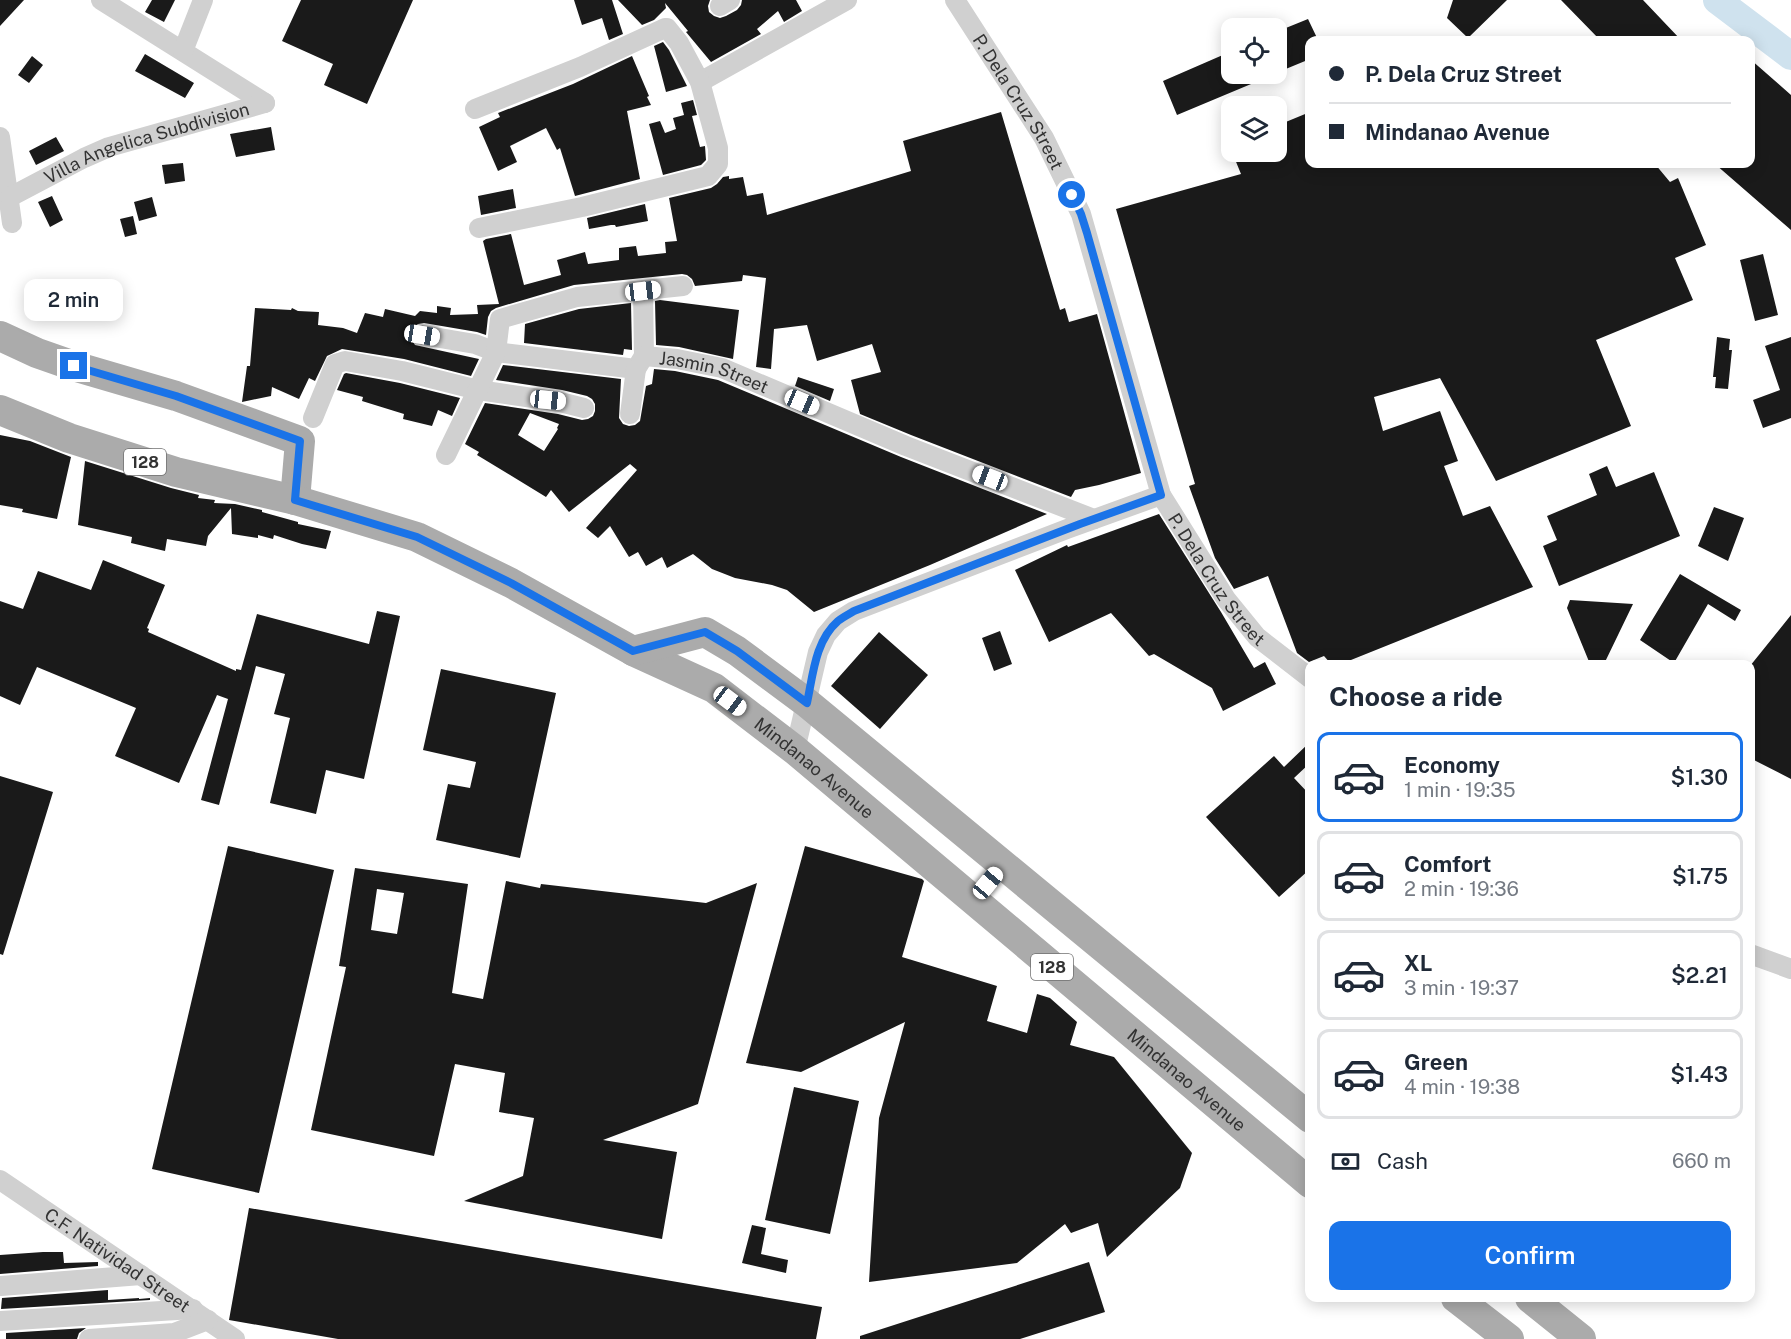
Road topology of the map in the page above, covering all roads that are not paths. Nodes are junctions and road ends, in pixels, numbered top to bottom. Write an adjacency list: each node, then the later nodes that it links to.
1 (101, 0): 5 (street, Villa Angelica Subdivision)
2 (203, 0): 5 (street)
3 (847, 0): 6 (street)
4 (955, 0): 24 (street, P. Dela Cruz Street)
5 (183, 51): 9 (street, Villa Angelica Subdivision)
6 (700, 82): 7 (street); 11 (street)
7 (475, 109)
8 (0, 137): 9 (street)
9 (10, 197): 10 (street)
10 (12, 223)
11 (479, 228)
12 (683, 286): 13 (street)
13 (643, 291): 16 (street); 17 (street)
14 (422, 335): 16 (street, Jasmin Street)
15 (0, 336): 22 (main road)
16 (496, 352): 17 (street, Jasmin Street); 18 (street)
17 (640, 363): 21 (street); 26 (street, Jasmin Street)
18 (478, 390): 19 (street); 22 (street); 23 (street)
19 (585, 408)
20 (0, 410): 25 (main road, Mindanao Avenue / 128)
21 (630, 414)
22 (307, 430): 25 (main road)
23 (446, 455)
24 (1161, 495): 26 (street); 28 (street, P. Dela Cruz Street)
25 (295, 500): 27 (main road, Mindanao Avenue / 128)
26 (1094, 519): 29 (street)
27 (633, 651): 29 (main road, 128); 30 (main road, Mindanao Avenue / 128)
28 (1305, 674)
29 (807, 703): 30 (street); 31 (main road, 128)
30 (795, 750): 32 (main road, Mindanao Avenue / 128)
31 (1003, 866): 32 (main road); 35 (main road, 128)
32 (974, 901): 36 (main road, Mindanao Avenue / 128)
33 (1755, 956): 34 (street)
34 (1791, 969)
35 (1305, 1114)
36 (1305, 1179)
37 (0, 1180): 38 (street, C.F. Natividad Street)
38 (141, 1275): 39 (street); 42 (street, C.F. Natividad Street)
39 (1, 1286)
40 (1461, 1302): 46 (main road)
41 (1535, 1302): 47 (main road)
42 (201, 1315): 43 (street); 44 (street, C.F. Natividad Street); 45 (street)
43 (0, 1321)
44 (228, 1337)
45 (89, 1339)
46 (1509, 1339)
47 (1581, 1339)

